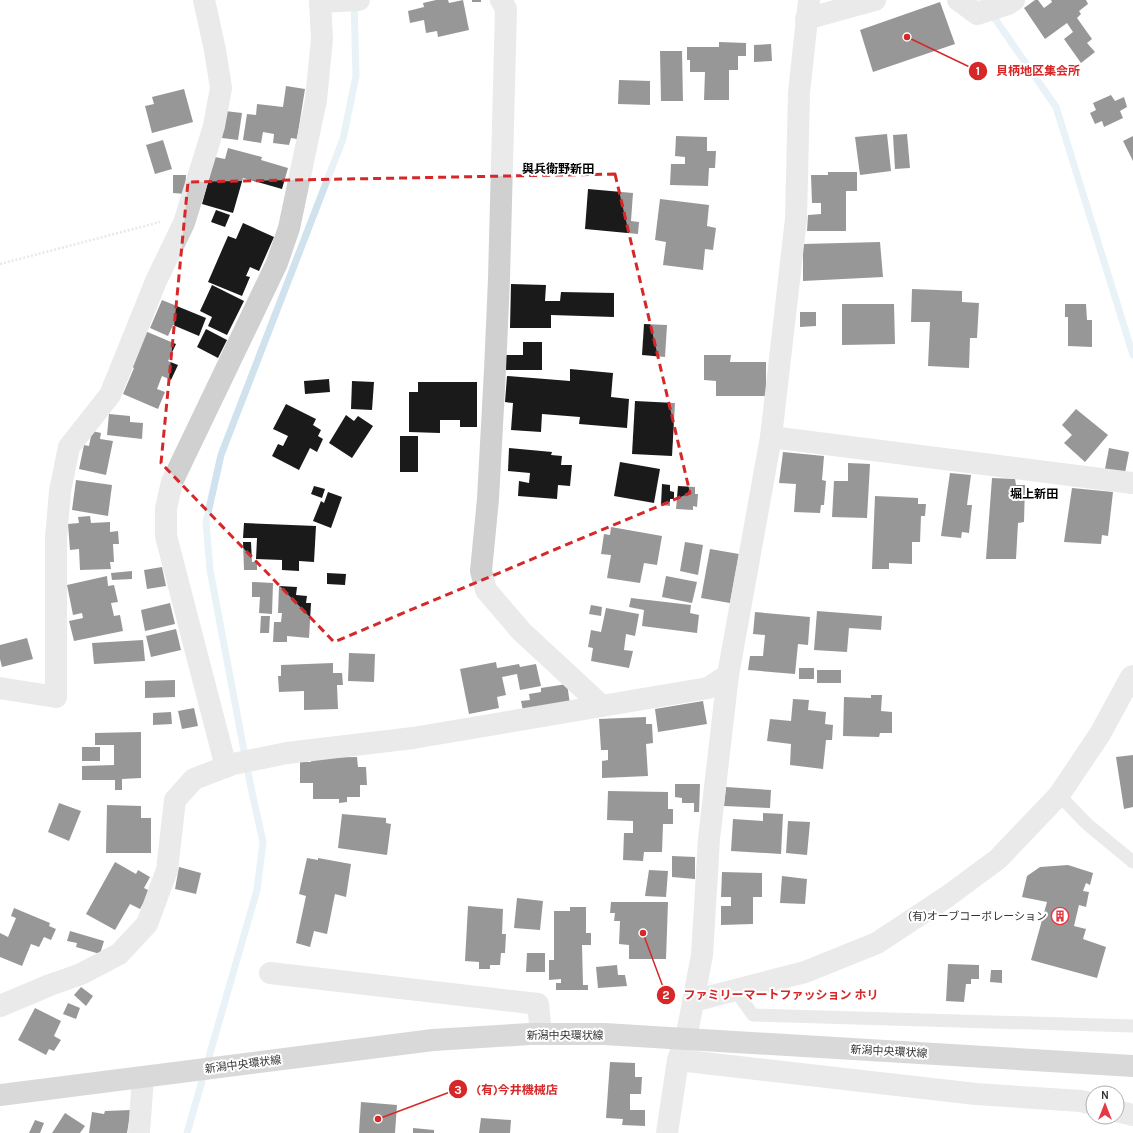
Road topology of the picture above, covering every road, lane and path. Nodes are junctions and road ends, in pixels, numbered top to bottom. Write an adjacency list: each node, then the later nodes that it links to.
1 (204, 0): 9 (street)
2 (359, 0): 7 (street)
3 (501, 0): 16 (street)
4 (875, 0): 8 (street)
5 (958, 0): 6 (street)
6 (1014, 0)
7 (325, 1): 17 (street)
8 (807, 10): 11 (street)
9 (184, 223): 10 (path); 15 (street)
10 (0, 264)
11 (771, 437): 12 (street); 13 (street)
12 (1133, 483)
13 (728, 675): 16 (street); 22 (street)
14 (1133, 676): 18 (street)
15 (0, 688)
16 (602, 706): 17 (street)
17 (229, 766): 23 (street)
18 (1059, 795): 19 (lane); 21 (street)
19 (1133, 862)
20 (270, 972): 25 (street)
21 (735, 990): 22 (street); 24 (lane)
22 (693, 1001): 26 (street)
23 (0, 1006)
24 (1133, 1026)
25 (541, 1034): 26 (main road, 新潟中央環状線); 29 (main road, 新潟中央環状線)
26 (686, 1039): 27 (street); 28 (main road, 新潟中央環状線)
27 (678, 1060): 31 (street); 33 (street)
28 (1133, 1066)
29 (153, 1076): 30 (main road, 新潟中央環状線); 32 (street)
30 (0, 1095)
31 (1085, 1102)
32 (139, 1133)
33 (667, 1133)

